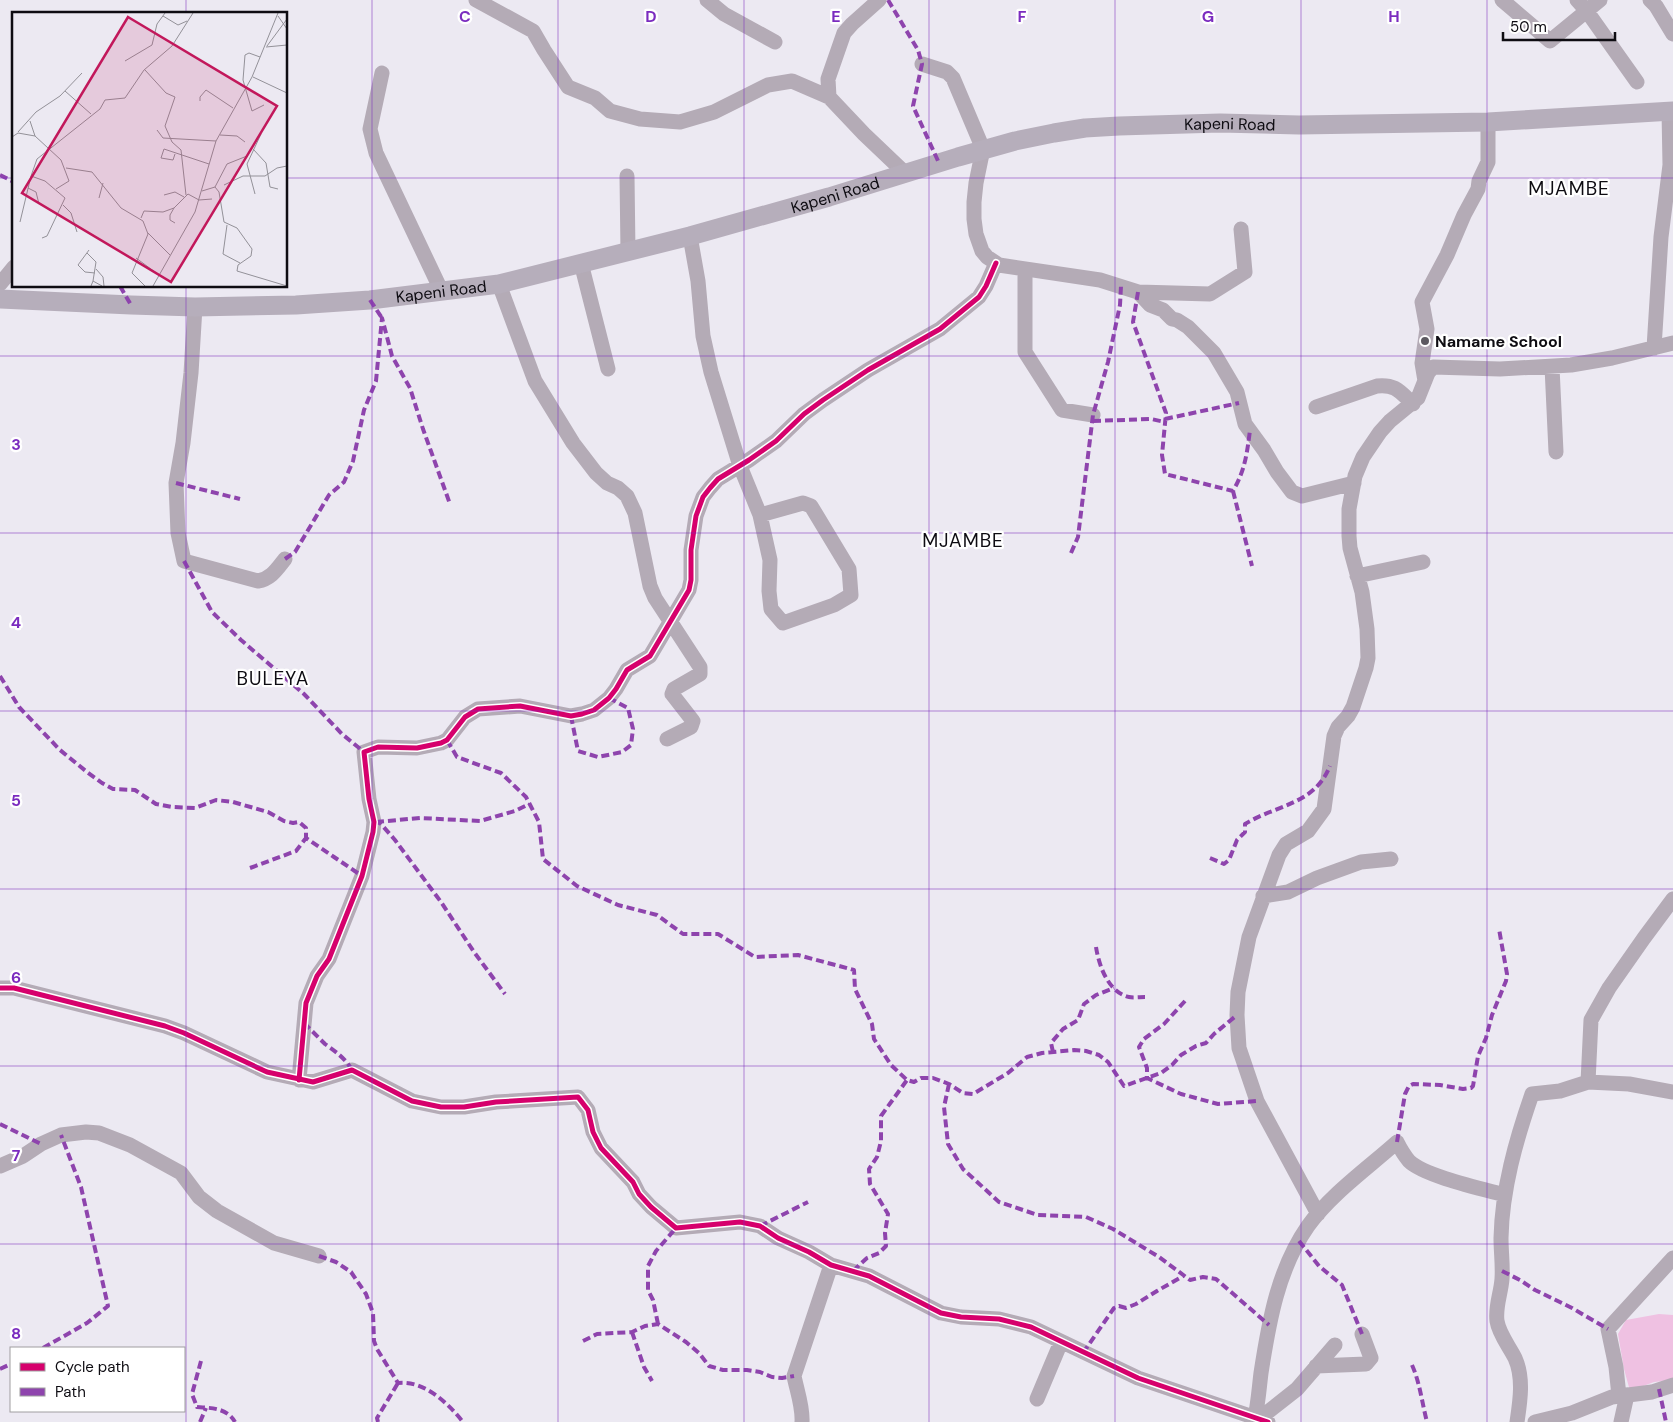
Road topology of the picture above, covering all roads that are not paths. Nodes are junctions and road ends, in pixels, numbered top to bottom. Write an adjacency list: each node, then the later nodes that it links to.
1 (476, 0): 13 (street)
2 (707, 0): 9 (street)
3 (879, 0): 13 (street)
4 (1502, 0): 7 (street)
5 (1600, 0): 7 (street)
6 (1657, 2): 8 (street)
7 (1582, 5): 12 (street)
8 (1673, 34)
9 (775, 42)
10 (922, 64): 16 (street)
11 (382, 74): 28 (street)
12 (1637, 82)
13 (829, 97): 17 (street)
14 (1671, 111): 15 (main road, Kapeni Road); 33 (street)
15 (1488, 122): 16 (main road, Kapeni Road); 36 (street)
16 (983, 150): 17 (main road, Kapeni Road); 23 (street)
17 (906, 174): 20 (main road, Kapeni Road)
18 (627, 176): 21 (street)
19 (1241, 229): 29 (street)
20 (690, 236): 21 (main road, Kapeni Road); 41 (street)
21 (628, 252): 22 (main road, Kapeni Road)
22 (581, 263): 27 (main road, Kapeni Road); 35 (street)
23 (996, 264): 25 (street); 41 (street)
24 (12, 269): 26 (street)
25 (1025, 270): 29 (street); 39 (street)
26 (0, 284)
27 (499, 284): 28 (main road, Kapeni Road); 47 (street)
28 (441, 290): 31 (main road, Kapeni Road)
29 (1138, 292): 42 (street)
30 (0, 299): 31 (main road, Kapeni Road)
31 (195, 307): 44 (street)
32 (1673, 343): 33 (street)
33 (1654, 348): 34 (street)
34 (1552, 367): 36 (street); 40 (street)
35 (608, 370)
36 (1425, 381): 37 (street)
37 (1413, 404): 38 (street); 42 (street)
38 (1316, 407)
39 (1093, 415)
40 (1556, 452)
41 (740, 466): 43 (street); 47 (street)
42 (1354, 483): 46 (street)
43 (760, 514): 43 (street)
44 (285, 559)
45 (1423, 562): 46 (street)
46 (1358, 576): 50 (street)
47 (671, 621): 48 (street); 53 (street)
48 (667, 739)
49 (1391, 859): 50 (street)
50 (1263, 896): 58 (street)
51 (1673, 899): 54 (street)
52 (0, 988): 53 (street)
53 (299, 1080): 61 (street)
54 (1588, 1082): 55 (street); 57 (street)
55 (1673, 1092)
56 (0, 1166): 59 (street)
57 (1505, 1194): 58 (street); 71 (street)
58 (1318, 1214): 69 (street)
59 (319, 1256)
60 (1673, 1258): 67 (street)
61 (831, 1265): 63 (street); 70 (street)
62 (1362, 1334): 65 (street)
63 (1061, 1342): 68 (street); 69 (street)
64 (1335, 1345): 65 (street)
65 (1316, 1366): 69 (street)
66 (1673, 1385): 67 (street)
67 (1623, 1396): 72 (street); 73 (street)
68 (1037, 1399)
69 (1259, 1420)
70 (802, 1422)
71 (1517, 1422)
72 (1534, 1422)
73 (1621, 1422)

